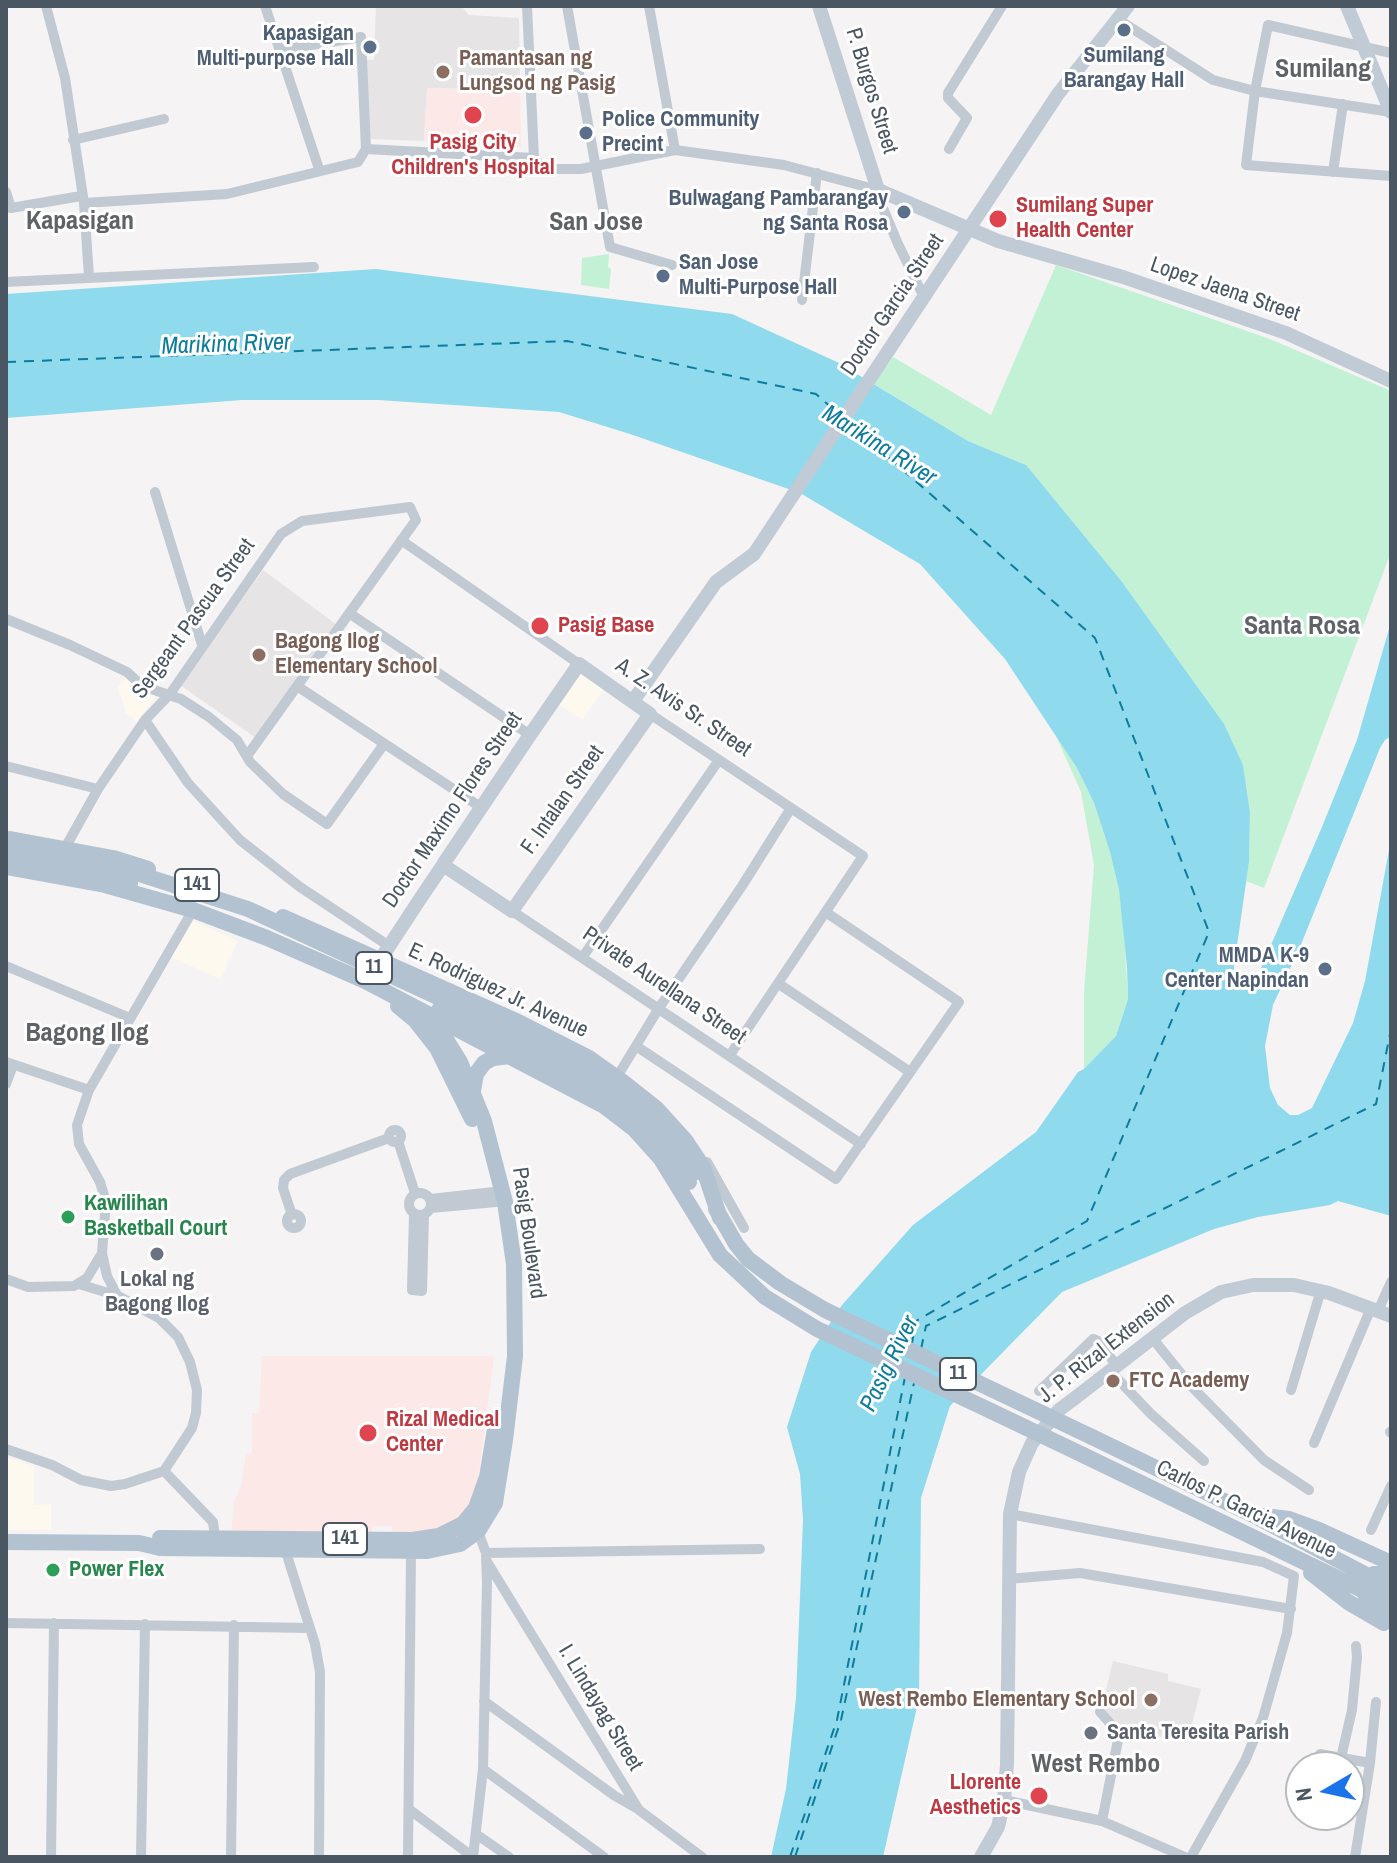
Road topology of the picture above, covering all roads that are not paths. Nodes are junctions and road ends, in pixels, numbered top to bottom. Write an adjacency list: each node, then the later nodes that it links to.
1 (46, 6): 20 (street)
2 (265, 6): 12 (street)
3 (527, 6): 24 (street)
4 (567, 6): 25 (street)
5 (649, 6): 23 (street)
6 (819, 6): 31 (street, P. Burgos Street)
7 (1002, 6): 22 (street)
8 (1128, 6): 11 (street, Doctor Garcia Street)
9 (1347, 6): 13 (street)
10 (1356, 6): 13 (street)
11 (1119, 20): 16 (street); 33 (street, Doctor Garcia Street)
12 (280, 50): 21 (street); 26 (street)
13 (1370, 50): 14 (street); 15 (street); 16 (street); 18 (street)
14 (1391, 53)
15 (1391, 89)
16 (1255, 91): 17 (street); 27 (street)
17 (1343, 104): 18 (street); 27 (street)
18 (1391, 112)
19 (164, 119): 20 (street)
20 (73, 140): 32 (street)
21 (366, 149): 24 (street, Lopez Jaena Street); 26 (street)
22 (949, 149)
23 (675, 150): 25 (street, Lopez Jaena Street); 28 (street, Lopez Jaena Street)
24 (534, 158): 25 (street, Lopez Jaena Street)
25 (597, 166): 36 (street)
26 (319, 169): 32 (street)
27 (1333, 172): 29 (street)
28 (817, 173): 31 (street, Lopez Jaena Street); 41 (street)
29 (1391, 176)
30 (6, 192): 32 (street)
31 (878, 192): 34 (street, Lopez Jaena Street); 40 (street)
32 (83, 200): 38 (street)
33 (982, 212): 34 (street); 35 (street, Doctor Garcia Street)
34 (948, 221): 35 (street, Lopez Jaena Street)
35 (971, 230): 42 (street, Lopez Jaena Street); 51 (street, Doctor Garcia Street)
36 (672, 265)
37 (314, 267): 38 (street)
38 (89, 277): 39 (street)
39 (6, 282)
40 (921, 291)
41 (802, 300)
42 (1391, 381)
43 (155, 492): 47 (street)
44 (401, 540): 45 (street); 47 (street, Sergeant Pascua Street); 48 (street, A. Z. Avis Sr. Street)
45 (349, 613): 49 (street); 54 (street)
46 (6, 619): 50 (street)
47 (202, 645): 50 (street, Sergeant Pascua Street)
48 (579, 664): 51 (street, A. Z. Avis Sr. Street); 54 (street, Doctor Maximo Flores Street)
49 (297, 686): 55 (street); 56 (street)
50 (170, 694): 53 (street, Sergeant Pascua Street); 56 (street)
51 (633, 701): 52 (street, A. Z. Avis Sr. Street)
52 (650, 714): 57 (street, A. Z. Avis Sr. Street); 71 (street, F. Intalan Street)
53 (145, 720): 59 (street, Sergeant Pascua Street); 73 (street)
54 (530, 735): 60 (street, Doctor Maximo Flores Street)
55 (384, 744): 56 (street); 60 (street)
56 (247, 756)
57 (719, 760): 61 (street, A. Z. Avis Sr. Street); 74 (street)
58 (6, 766): 59 (street)
59 (98, 789): 64 (street, Sergeant Pascua Street)
60 (482, 808): 67 (street, Doctor Maximo Flores Street)
61 (791, 808): 72 (street, A. Z. Avis Sr. Street); 78 (street)
62 (6, 838): 64 (main road, E. Rodriguez Jr. Avenue / 141)
63 (6, 845): 96 (main road, 11, bridge)
64 (65, 848): 66 (main road, E. Rodriguez Jr. Avenue / 141)
65 (6, 857): 97 (main road, 11, bridge)
66 (113, 858): 69 (main road); 73 (main road, E. Rodriguez Jr. Avenue / 141)
67 (443, 865): 71 (street, Private Aurellana Street); 73 (street, Doctor Maximo Flores Street)
68 (6, 867): 69 (main road, 141)
69 (105, 885): 70 (main road, 141)
70 (193, 910): 76 (main road, 141); 80 (street)
71 (512, 911): 74 (street, Private Aurellana Street)
72 (827, 913): 77 (street); 87 (street)
73 (385, 953): 76 (street, Doctor Maximo Flores Street); 79 (main road, Pasig Boulevard / 141); 81 (main road, E. Rodriguez Jr. Avenue / 141)
74 (582, 958): 78 (street, Private Aurellana Street)
75 (6, 966): 80 (street)
76 (365, 981): 79 (main road, 141); 93 (main road, Pasig Boulevard / 141)
77 (779, 984): 83 (street); 87 (street)
78 (659, 1008): 82 (street); 83 (street, Private Aurellana Street)
79 (430, 1015): 84 (main road, 141); 90 (main road, Pasig Boulevard / 141)
80 (130, 1018): 89 (street)
81 (514, 1020): 86 (street); 96 (main road, E. Rodriguez Jr. Avenue / 141)
82 (636, 1046): 86 (street); 91 (street)
83 (730, 1055): 91 (street, Private Aurellana Street)
84 (516, 1059): 90 (main road); 97 (main road, 141)
85 (10, 1063): 88 (street); 89 (street)
86 (620, 1072): 98 (street)
87 (910, 1072): 91 (street)
88 (6, 1084)
89 (89, 1090): 99 (street)
90 (473, 1092): 118 (main road, Pasig Boulevard / 141)
91 (861, 1144)
92 (415, 1193): 94 (street); 94 (street); 95 (street)
93 (495, 1197): 94 (street); 118 (main road, Pasig Boulevard / 141)
94 (425, 1209): 94 (street)
95 (292, 1215)
96 (720, 1218): 117 (main road, Carlos P. Garcia Avenue / 11, bridge)
97 (704, 1228): 123 (main road, Carlos P. Garcia Avenue / 11, bridge)
98 (744, 1228)
99 (102, 1253): 102 (street); 104 (street)
100 (6, 1279): 102 (street)
101 (1391, 1282): 105 (street)
102 (79, 1284): 104 (street)
103 (1321, 1290): 105 (street, J. P. Rizal Extension); 106 (street, J. P. Rizal Extension); 108 (street)
104 (118, 1296): 113 (street)
105 (1380, 1312): 110 (street)
106 (1153, 1339): 107 (street, J. P. Rizal Extension); 115 (street)
107 (1114, 1369): 109 (street); 112 (street); 116 (street, J. P. Rizal Extension)
108 (1291, 1390)
109 (1039, 1391)
110 (1314, 1443)
111 (6, 1449): 113 (street)
112 (1204, 1461)
113 (164, 1471): 120 (street)
114 (1391, 1486): 119 (street)
115 (1309, 1490)
116 (1010, 1514): 130 (street, J. P. Rizal Extension); 133 (street)
117 (1251, 1514): 128 (main road); 131 (main road, Carlos P. Garcia Avenue / 11)
118 (474, 1524): 120 (main road, 141); 126 (main road, 141); 127 (street)
119 (1371, 1530)
120 (215, 1537): 122 (main road, 141)
121 (6, 1542): 122 (main road, 141)
122 (139, 1543): 124 (main road, 141)
123 (1274, 1547): 132 (main road, Carlos P. Garcia Avenue / 11); 139 (main road)
124 (285, 1549): 126 (main road, 141); 140 (street)
125 (760, 1549): 127 (street)
126 (411, 1552): 150 (street)
127 (486, 1556): 142 (street); 151 (street, I. Lindayag Street)
128 (1391, 1563)
129 (1391, 1574): 134 (main road, bridge)
130 (1008, 1579): 133 (street); 149 (street, J. P. Rizal Extension)
131 (1391, 1588)
132 (1391, 1604)
133 (1291, 1609): 166 (street)
134 (1391, 1619)
135 (6, 1623): 136 (street)
136 (54, 1623): 137 (street); 156 (street)
137 (145, 1624): 138 (street); 157 (street)
138 (234, 1625): 140 (street); 158 (street)
139 (1391, 1627)
140 (310, 1628): 159 (street)
141 (1356, 1646): 145 (street)
142 (484, 1701): 148 (street); 151 (street)
143 (1376, 1702): 147 (street)
144 (1100, 1712): 152 (street)
145 (1343, 1751)
146 (1365, 1762): 147 (street)
147 (1370, 1763): 167 (street)
148 (483, 1769): 153 (street); 163 (street)
149 (1004, 1800): 152 (street); 155 (street, J. P. Rizal Extension)
150 (410, 1810): 160 (street); 161 (street)
151 (639, 1810): 154 (street, I. Lindayag Street)
152 (1102, 1821): 165 (street)
153 (476, 1834): 161 (street); 162 (street)
154 (684, 1852): 164 (street, I. Lindayag Street)
155 (986, 1855)
156 (51, 1857)
157 (141, 1857)
158 (231, 1857)
159 (319, 1857)
160 (408, 1857)
161 (473, 1857)
162 (509, 1857)
163 (604, 1857)
164 (702, 1857)
165 (1185, 1857)
166 (1191, 1857)
167 (1355, 1857)

